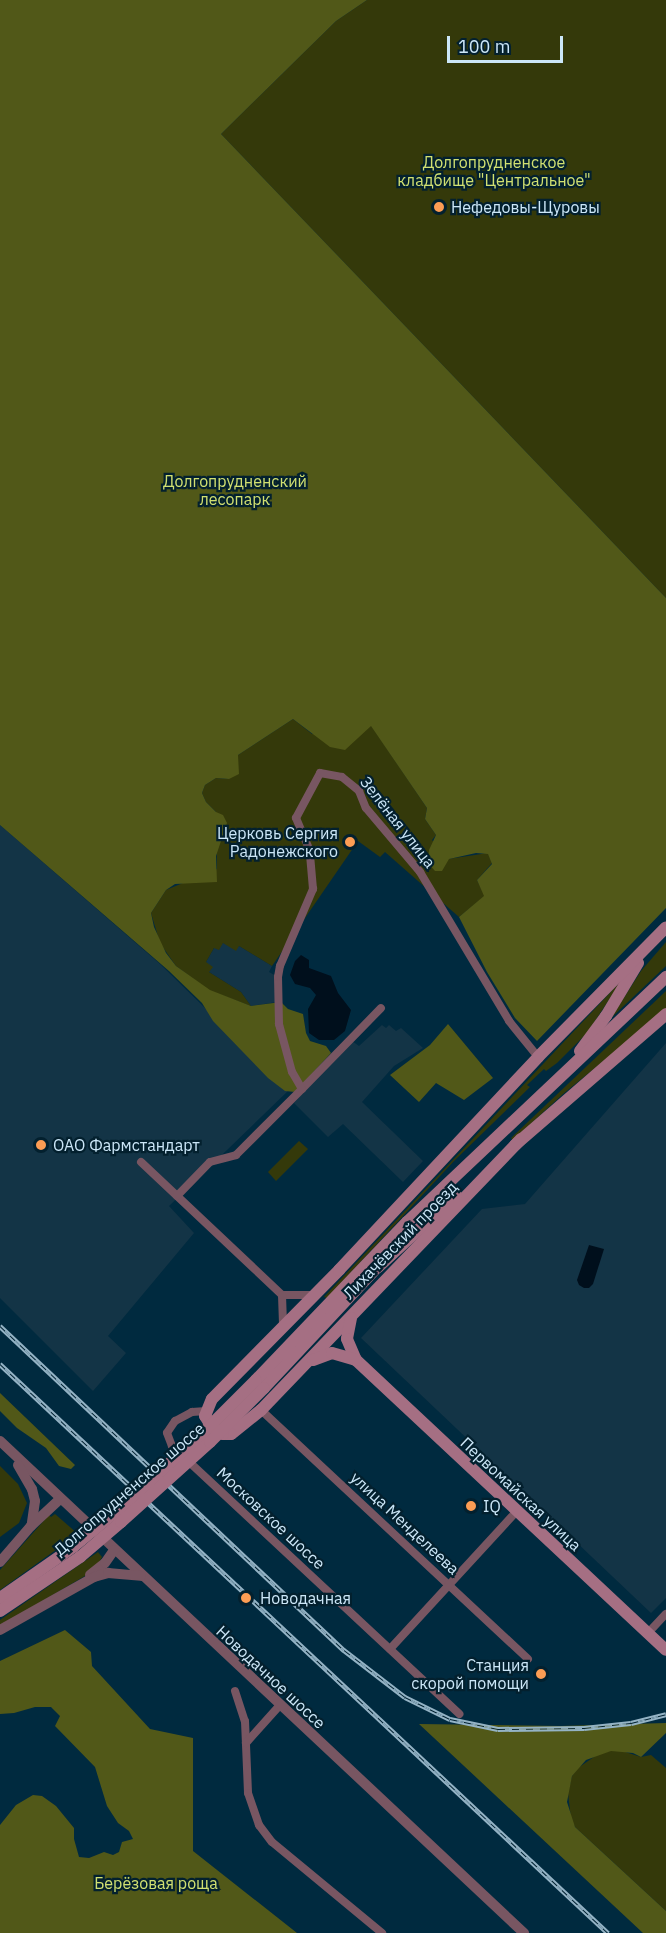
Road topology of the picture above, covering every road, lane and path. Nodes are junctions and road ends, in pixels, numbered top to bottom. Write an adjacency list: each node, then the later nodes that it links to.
1 (666, 927): 2 (main road)
2 (650, 944): 6 (main road, Долгопрудненское шоссе); 7 (main road)
3 (666, 977): 7 (main road, Лихачёвский проезд)
4 (381, 1008): 8 (street)
5 (666, 1014): 10 (main road, Лихачёвский проезд)
6 (538, 1057): 8 (street, Зелёная улица); 14 (main road, Долгопрудненское шоссе)
7 (560, 1078): 9 (main road, Лихачёвский проезд)
8 (302, 1089): 12 (street)
9 (524, 1113): 13 (main road, Лихачёвский проезд); 16 (main road, Лихачёвский проезд)
10 (521, 1139): 13 (main road, Лихачёвский проезд); 17 (main road, Лихачёвский проезд)
11 (141, 1162): 12 (street)
12 (177, 1196): 15 (street)
13 (378, 1267): 16 (main road, Лихачёвский проезд)
14 (316, 1294): 15 (street); 18 (main road, Долгопрудненское шоссе)
15 (282, 1295): 18 (street)
16 (341, 1298): 21 (main road)
17 (353, 1313): 19 (main road); 20 (main road, Лихачёвский проезд)
18 (284, 1327): 23 (main road, Долгопрудненское шоссе)
19 (356, 1360): 20 (main road); 27 (main road, Первомайская улица)
20 (304, 1365): 22 (main road, Долгопрудненское шоссе)
21 (260, 1384): 34 (main road, Долгопрудненское шоссе, bridge); 35 (main road, Долгопрудненское шоссе, bridge)
22 (261, 1410): 23 (main road, Долгопрудненское шоссе); 33 (street, улица Менделеева)
23 (206, 1411): 39 (street, Московское шоссе)
24 (0, 1441): 25 (street, Новодачное шоссе)
25 (8, 1450): 26 (street, Новодачное шоссе); 28 (street)
26 (60, 1498): 28 (street); 29 (street, Новодачное шоссе)
27 (516, 1512): 33 (street); 38 (main road, Первомайская улица)
28 (31, 1526): 30 (street)
29 (114, 1550): 31 (street, Новодачное шоссе); 32 (street)
30 (0, 1562)
31 (142, 1576): 32 (street); 43 (street, Новодачное шоссе)
32 (81, 1583): 37 (street)
33 (449, 1585): 39 (street); 41 (street, улица Менделеева)
34 (0, 1598)
35 (0, 1611)
36 (666, 1614): 38 (street)
37 (0, 1630)
38 (648, 1633): 40 (main road, Первомайская улица)
39 (390, 1649): 44 (street, Московское шоссе)
40 (666, 1650)
41 (528, 1659)
42 (235, 1691): 45 (street)
43 (280, 1705): 45 (street); 47 (street, Новодачное шоссе)
44 (459, 1714)
45 (246, 1743): 46 (street)
46 (382, 1933)
47 (524, 1933)

